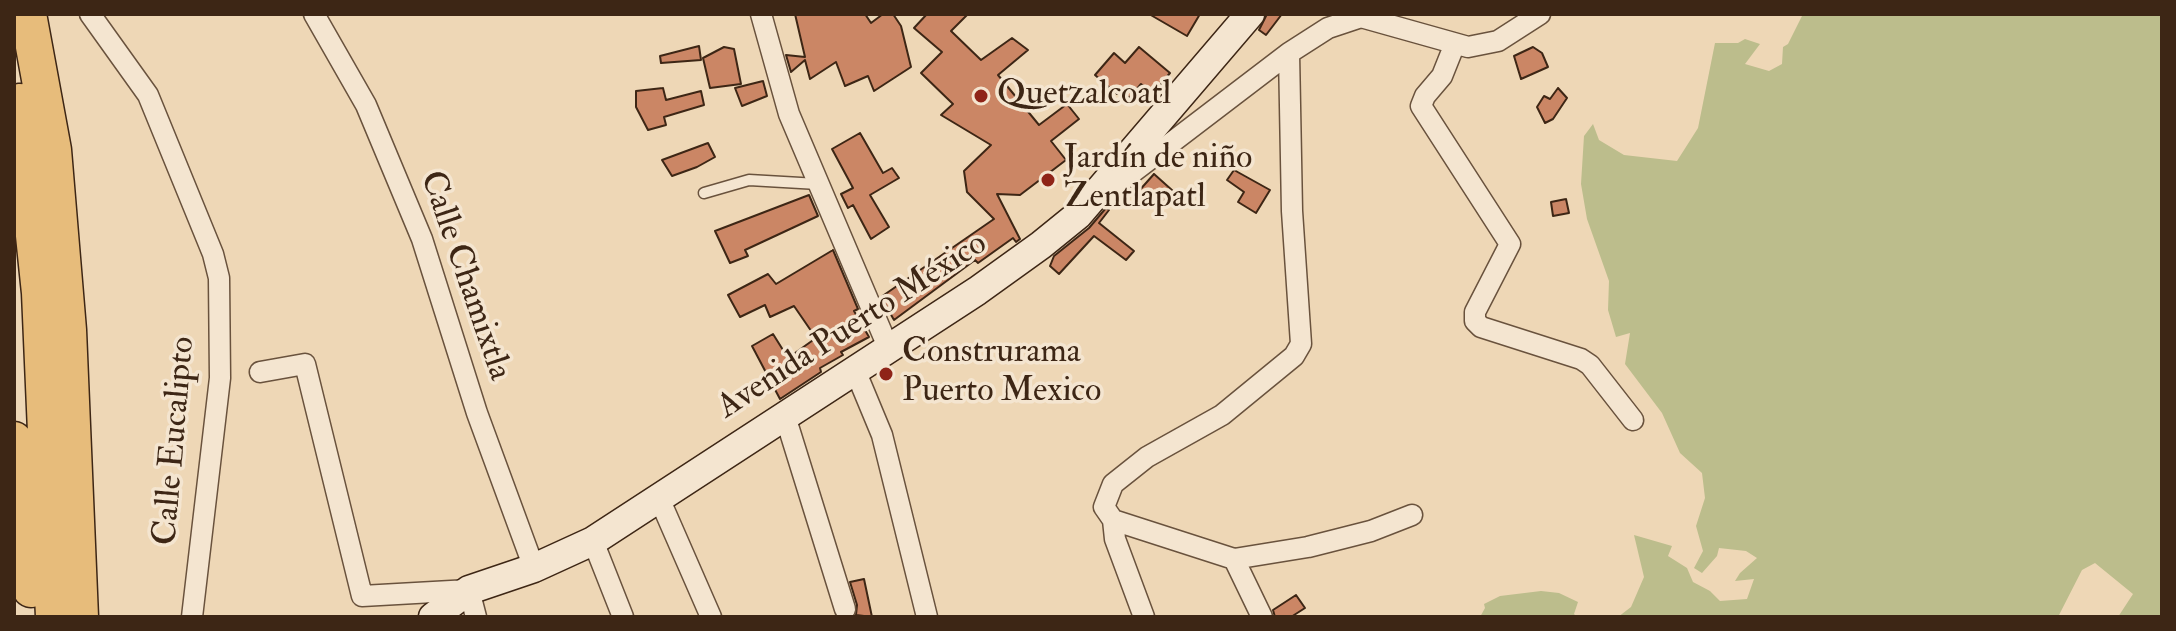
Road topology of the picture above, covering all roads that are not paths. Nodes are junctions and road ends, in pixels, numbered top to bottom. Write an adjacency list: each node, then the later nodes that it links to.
1 (28, 14): 29 (highway)
2 (90, 14): 30 (street, Calle Eucalipto)
3 (314, 14): 24 (street, Calle Chamixtla)
4 (761, 14): 10 (street)
5 (1250, 14): 12 (main road, Avenida Puerto México)
6 (1540, 14): 7 (street)
7 (1454, 46): 8 (street); 17 (street)
8 (1289, 53): 12 (street); 21 (street)
9 (14, 73): 28 (highway)
10 (818, 184): 11 (lane); 13 (street)
11 (704, 193)
12 (1078, 215): 13 (main road, Avenida Puerto México)
13 (888, 347): 14 (main road, Avenida Puerto México)
14 (855, 370): 16 (main road, Avenida Puerto México); 34 (street)
15 (260, 372): 25 (street)
16 (785, 416): 19 (main road, Avenida Puerto México); 26 (street)
17 (1633, 420)
18 (14, 440): 27 (highway)
19 (659, 498): 22 (main road, Avenida Puerto México); 33 (street)
20 (1412, 515): 23 (street)
21 (1113, 520): 23 (street); 35 (street)
22 (593, 541): 24 (main road, Avenida Puerto México); 32 (street)
23 (1234, 559): 36 (street)
24 (534, 568): 25 (main road, Avenida Puerto México)
25 (473, 603): 31 (main road, Avenida Puerto México)
26 (845, 609)
27 (36, 617)
28 (54, 617)
29 (80, 617)
30 (192, 617)
31 (433, 617)
32 (623, 617)
33 (711, 617)
34 (927, 617)
35 (1144, 617)
36 (1262, 617)

